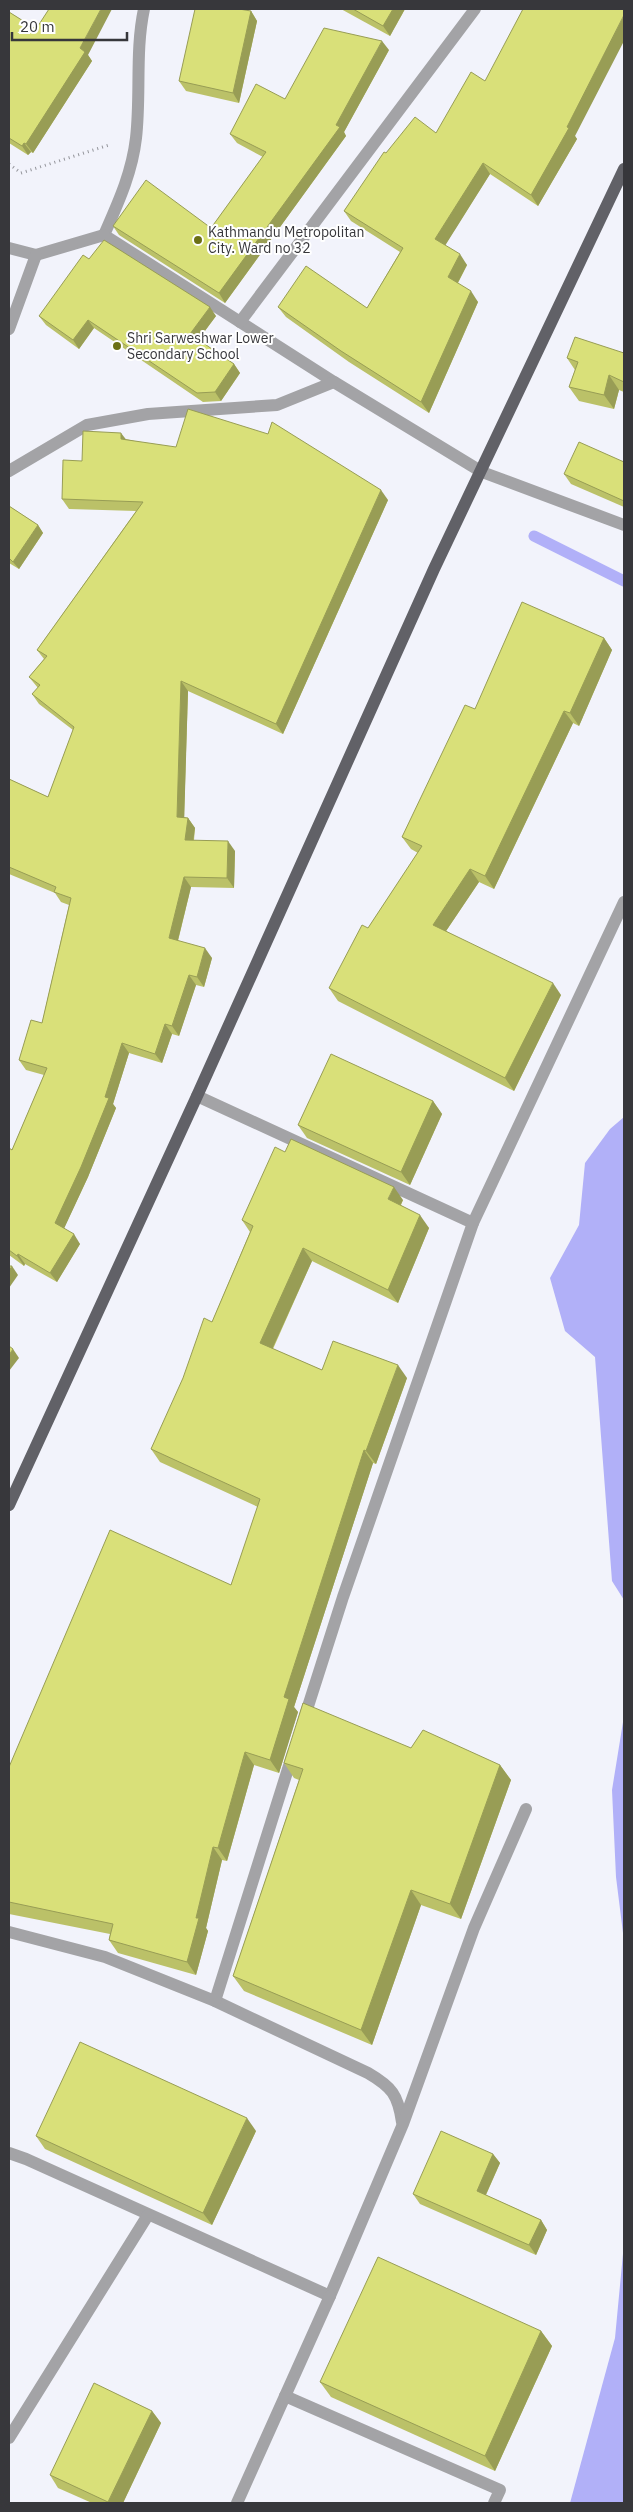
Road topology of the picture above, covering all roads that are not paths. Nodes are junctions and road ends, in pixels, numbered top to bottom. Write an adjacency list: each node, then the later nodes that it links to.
1 (144, 9): 4 (street)
2 (476, 9): 7 (street)
3 (624, 169): 11 (main road)
4 (104, 235): 6 (street); 7 (street)
5 (9, 248): 6 (street)
6 (36, 255): 8 (street)
7 (240, 322): 9 (street)
8 (9, 329)
9 (334, 382): 10 (street); 11 (street)
10 (9, 471)
11 (482, 472): 12 (street); 14 (main road)
12 (624, 525)
13 (624, 902): 15 (street)
14 (197, 1096): 15 (street); 16 (main road)
15 (473, 1223): 19 (street)
16 (9, 1505)
17 (526, 1810): 20 (street)
18 (9, 1932): 19 (street)
19 (215, 2001): 20 (street)
20 (403, 2124): 23 (street)
21 (9, 2153): 22 (street)
22 (148, 2214): 23 (street); 25 (street)
23 (330, 2296): 24 (street)
24 (285, 2396): 26 (street); 27 (street)
25 (9, 2438)
26 (237, 2503)
27 (494, 2503)

